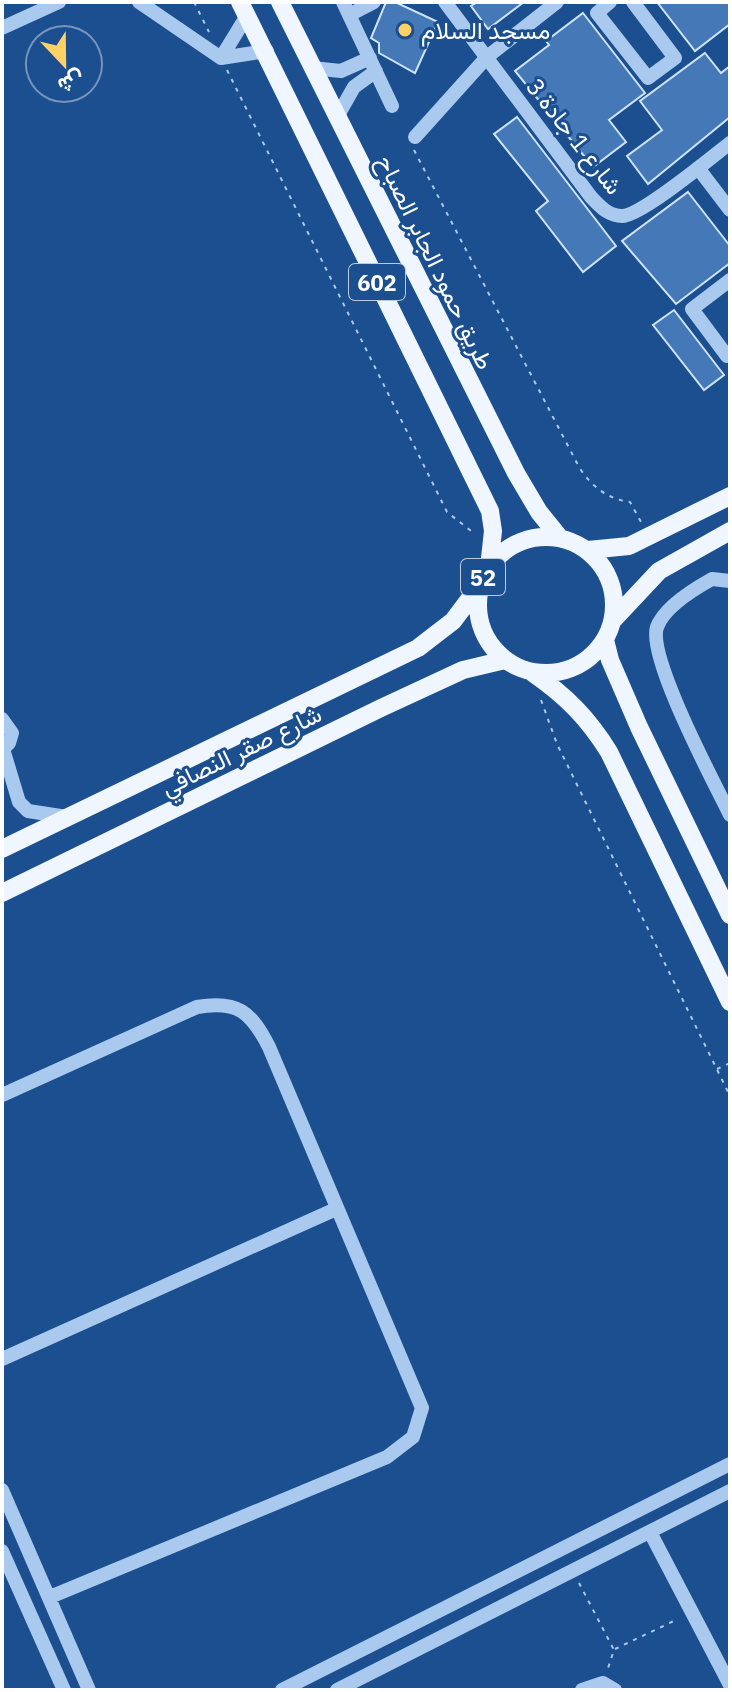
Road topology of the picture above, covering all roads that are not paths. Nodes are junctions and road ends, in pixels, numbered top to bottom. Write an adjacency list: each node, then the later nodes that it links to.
1 (59, 2): 11 (street)
2 (139, 2): 14 (street)
3 (280, 2): 16 (main road, طريق حمود الجابر الصباح / 602)
4 (374, 2): 10 (street)
5 (445, 2): 13 (street, شارع 1 جادة 3)
6 (609, 2): 7 (street)
7 (633, 2)
8 (546, 5): 13 (street)
9 (244, 8): 12 (main road, 602); 14 (street)
10 (346, 9): 15 (street)
11 (2, 28)
12 (267, 51): 14 (street); 29 (main road, 602)
13 (487, 57): 19 (street); 21 (street, شارع 1 جادة 3)
14 (221, 58)
15 (373, 64): 16 (street); 17 (street); 18 (street)
16 (312, 68): 18 (main road, طريق حمود الجابر الصباح / 602)
17 (392, 106)
18 (337, 117): 27 (main road, طريق حمود الجابر الصباح / 602)
19 (415, 137)
20 (730, 143): 21 (street, شارع 1 جادة 3)
21 (698, 168): 22 (street)
22 (730, 210)
23 (730, 280): 24 (street)
24 (730, 354)
25 (730, 496): 28 (main road, 52)
26 (730, 531): 32 (main road, 52)
27 (560, 538): 28 (main road, 52); 29 (main road, 52)
28 (588, 550): 32 (main road)
29 (489, 567): 31 (main road, 52)
30 (730, 581): 38 (street)
31 (480, 585): 34 (main road, 52); 39 (main road, شارع صقر النصافي)
32 (614, 619): 33 (main road, 52)
33 (605, 640): 35 (main road, 52); 42 (main road)
34 (505, 660): 35 (main road, 52); 41 (main road, شارع صقر النصافي)
35 (531, 672): 43 (main road)
36 (3, 714): 37 (street)
37 (2, 749): 39 (street)
38 (730, 815)
39 (67, 817): 40 (main road, شارع صقر النصافي)
40 (2, 849)
41 (2, 893)
42 (730, 915)
43 (730, 1002)
44 (2, 1095): 45 (street)
45 (336, 1209): 46 (street); 52 (street)
46 (2, 1359)
47 (730, 1464): 57 (street)
48 (2, 1490): 52 (street)
49 (730, 1491): 50 (street)
50 (650, 1532): 53 (street); 58 (street)
51 (2, 1551): 55 (street)
52 (50, 1597): 56 (street)
53 (730, 1685)
54 (609, 1687): 59 (street)
55 (64, 1690)
56 (89, 1690)
57 (282, 1690)
58 (337, 1690)
59 (582, 1690)

